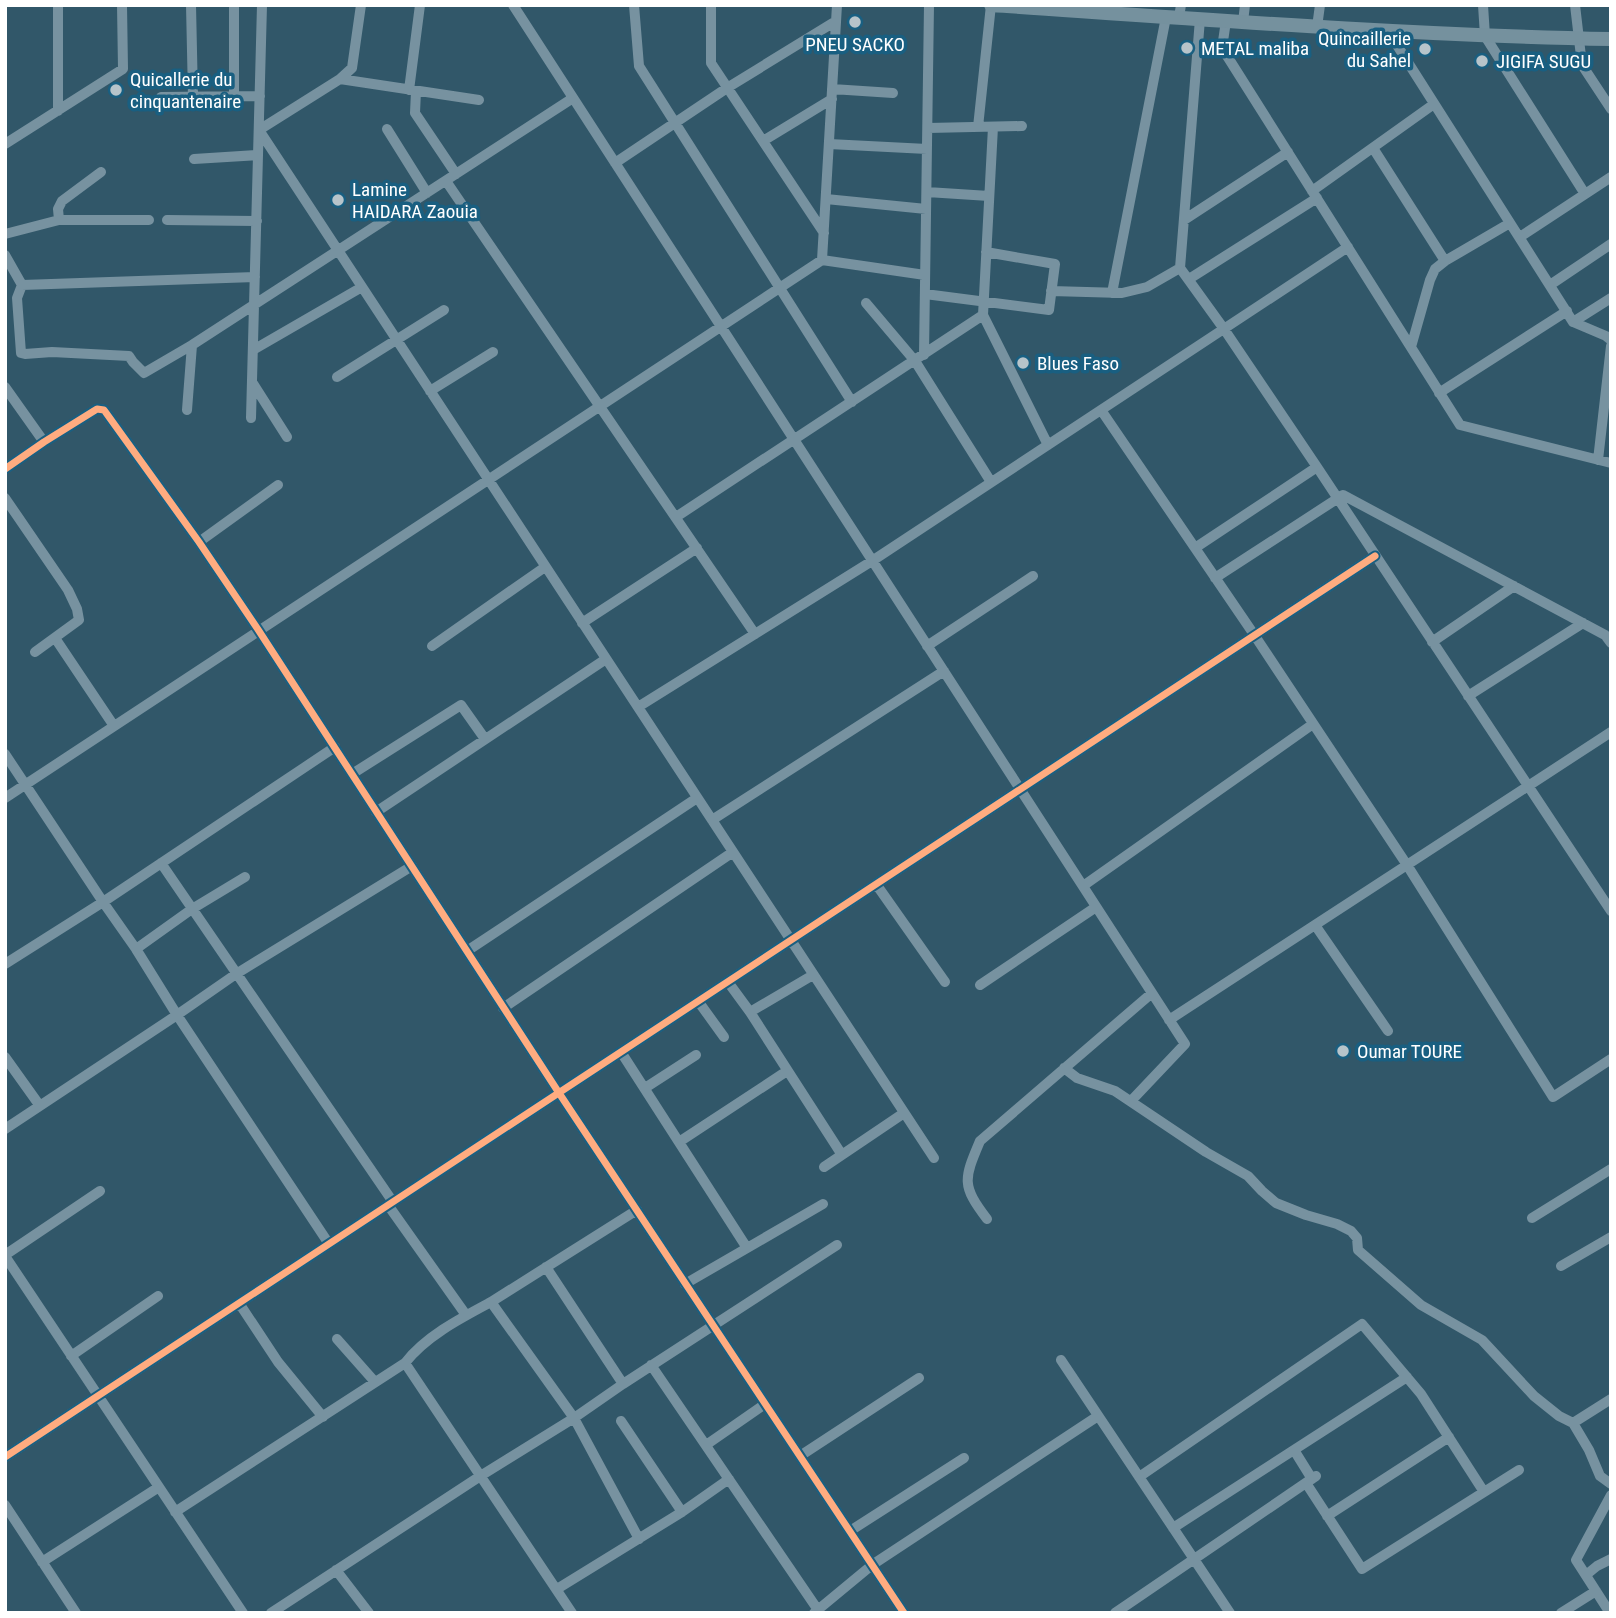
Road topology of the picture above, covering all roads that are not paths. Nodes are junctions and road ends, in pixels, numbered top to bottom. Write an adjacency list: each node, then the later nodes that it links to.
1 (58, 5): 42 (street)
2 (122, 5): 42 (street)
3 (191, 5): 36 (street)
4 (234, 5): 37 (street)
5 (262, 5): 34 (street)
6 (361, 5): 29 (street)
7 (420, 5): 31 (street)
8 (513, 5): 38 (street)
9 (634, 5): 43 (street)
10 (711, 5): 30 (street)
11 (837, 5): 21 (street)
12 (929, 5): 47 (street)
13 (991, 5): 18 (main road); 45 (street)
14 (1245, 5): 23 (street)
15 (1320, 5): 24 (street)
16 (1483, 5): 26 (street)
17 (1575, 5): 27 (street)
18 (1028, 6): 19 (main road)
19 (1175, 13): 20 (main road); 95 (street)
20 (1200, 19): 22 (main road); 73 (street)
21 (836, 21): 30 (street); 33 (street)
22 (1226, 21): 23 (main road); 55 (street)
23 (1243, 22): 24 (main road)
24 (1317, 27): 25 (main road)
25 (1388, 31): 26 (main road); 40 (street)
26 (1485, 36): 27 (main road); 65 (street)
27 (1578, 38): 28 (main road); 41 (street)
28 (1611, 39)
29 (340, 79): 31 (street); 49 (street)
30 (727, 88): 43 (street); 50 (street)
31 (413, 90): 39 (street); 60 (street)
32 (893, 93): 33 (street)
33 (832, 94): 50 (street); 52 (street)
34 (260, 96): 37 (street); 49 (street)
35 (161, 97): 36 (street)
36 (193, 97): 37 (street)
37 (234, 97)
38 (573, 98): 58 (street); 60 (street)
39 (479, 100)
40 (1434, 104): 53 (street); 75 (street)
41 (1611, 109)
42 (58, 111): 51 (street)
43 (676, 123): 58 (street); 93 (street)
44 (1022, 126): 46 (street)
45 (978, 127): 46 (street); 47 (street)
46 (993, 127): 67 (street)
47 (928, 128): 54 (street)
48 (387, 129): 64 (street)
49 (259, 130): 56 (street); 81 (street)
50 (763, 141): 76 (street)
51 (5, 144)
52 (829, 144): 54 (street); 68 (street)
53 (1373, 148): 66 (street); 85 (street)
54 (927, 149): 63 (street)
55 (1288, 152): 66 (street); 73 (street)
56 (258, 155): 57 (street); 74 (street)
57 (194, 159)
58 (615, 163): 107 (street)
59 (101, 172): 70 (street)
60 (456, 174): 62 (street)
61 (1611, 177): 65 (street)
62 (446, 181): 64 (street); 123 (street)
63 (927, 192): 67 (street); 69 (street)
64 (427, 193): 81 (street)
65 (1585, 194): 78 (street)
66 (1315, 195): 80 (street); 89 (street)
67 (989, 196): 82 (street)
68 (826, 199): 69 (street); 76 (street)
69 (926, 209): 87 (street)
70 (59, 219): 71 (street); 77 (street)
71 (149, 220)
72 (167, 220): 74 (street)
73 (1184, 220): 86 (street)
74 (257, 222): 88 (street)
75 (1510, 223): 78 (street); 85 (street)
76 (824, 233): 84 (street)
77 (5, 234)
78 (1520, 237): 91 (street)
79 (1611, 244): 91 (street)
80 (1348, 247): 108 (street); 113 (street)
81 (338, 251): 92 (street); 101 (street)
82 (986, 252): 94 (street); 99 (street)
83 (5, 255): 90 (street)
84 (822, 260): 87 (street); 93 (street)
85 (1445, 261): 113 (street)
86 (1180, 268): 89 (street); 95 (street)
87 (925, 275): 96 (street)
88 (255, 277): 90 (street); 101 (street)
89 (1189, 279): 108 (street)
90 (22, 285): 97 (street)
91 (1550, 285): 104 (street)
92 (362, 287): 109 (street); 114 (street)
93 (780, 288): 107 (street); 122 (street)
94 (1051, 290): 95 (street); 99 (street)
95 (1112, 293)
96 (925, 294): 99 (street); 116 (street)
97 (17, 298): 102 (street); 111 (street)
98 (1611, 298): 106 (street)
99 (984, 301): 105 (street)
100 (866, 303): 116 (street)
101 (254, 305): 111 (street); 114 (street)
102 (5, 306)
103 (444, 310): 109 (street)
104 (1567, 311): 106 (street); 121 (street)
105 (983, 315): 116 (street); 130 (street)
106 (1573, 322): 110 (street)
107 (721, 327): 123 (street); 128 (street)
108 (1224, 329): 125 (street); 133 (street)
109 (397, 340): 117 (street); 120 (street)
110 (1611, 340)
111 (192, 345): 124 (street)
112 (1611, 346): 131 (street)
113 (1411, 347): 121 (street)
114 (253, 350): 118 (street)
115 (492, 352): 120 (street)
116 (920, 358): 122 (street); 136 (street)
117 (337, 377)
118 (252, 382): 126 (street); 127 (street)
119 (5, 387): 129 (street)
120 (430, 391): 135 (street)
121 (1440, 393): 131 (street)
122 (852, 401): 128 (street)
123 (600, 406): 135 (street); 140 (street)
124 (187, 410)
125 (1101, 410): 130 (street); 143 (street)
126 (251, 418)
127 (286, 437)
128 (794, 440): 140 (street); 145 (street)
129 (44, 442): 134 (street); 141 (street)
130 (1048, 445): 136 (street)
131 (1598, 460): 132 (street)
132 (1611, 463)
133 (1317, 467): 139 (street); 143 (street)
134 (5, 469)
135 (488, 480): 146 (street); 152 (street)
136 (991, 482): 145 (street)
137 (278, 485): 141 (street)
138 (5, 498): 156 (street)
139 (1338, 499): 144 (street); 148 (street); 149 (street)
140 (676, 517): 142 (street)
141 (198, 542): 152 (street)
142 (697, 548): 150 (street); 153 (street)
143 (1195, 548): 148 (street)
144 (1375, 556): 155 (street); 157 (street)
145 (872, 561): 153 (street); 159 (street)
146 (545, 567): 150 (street); 158 (street)
147 (1033, 576): 159 (street)
148 (1215, 578): 155 (street)
149 (1514, 586): 151 (street); 157 (street)
150 (582, 623): 161 (street)
151 (1583, 623): 154 (street); 163 (street)
152 (259, 631): 166 (street); 169 (street)
153 (755, 634): 164 (street)
154 (1609, 635)
155 (1255, 636): 165 (street); 174 (street)
156 (55, 638): 160 (street); 166 (street)
157 (1432, 642): 163 (street)
158 (432, 646)
159 (927, 646): 162 (street)
160 (35, 652)
161 (606, 659): 164 (street); 168 (street)
162 (944, 671): 174 (street); 178 (street)
163 (1468, 696): 173 (street)
164 (638, 707): 176 (street)
165 (1313, 724): 181 (street); 185 (street)
166 (114, 726): 172 (street)
167 (1611, 732): 173 (street)
168 (485, 739): 171 (street); 177 (street)
169 (335, 747): 171 (street); 180 (street)
170 (5, 754): 172 (street)
171 (352, 775): 177 (street)
172 (25, 784): 175 (street); 186 (street)
173 (1528, 786): 181 (street); 189 (street)
174 (1020, 790): 184 (street); 185 (street)
175 (5, 798)
176 (697, 798): 178 (street); 193 (street)
177 (376, 812): 182 (street)
178 (712, 820): 179 (street)
179 (733, 852): 191 (street); 202 (street)
180 (161, 863): 186 (street); 188 (street)
181 (1407, 865): 190 (street); 211 (street)
182 (412, 866): 193 (street); 195 (street)
183 (245, 877): 188 (street)
184 (876, 884): 191 (street); 198 (street)
185 (1083, 886): 187 (street)
186 (103, 902): 192 (street); 194 (street)
187 (1096, 907): 199 (street); 200 (street)
188 (192, 909): 192 (street); 195 (street)
189 (1611, 911)
190 (1315, 925): 205 (street); 206 (street)
191 (791, 940): 196 (street); 197 (street)
192 (136, 949): 204 (street)
193 (467, 951): 202 (street)
194 (5, 964)
195 (236, 974): 204 (street); 226 (street)
196 (813, 975): 203 (street); 218 (street)
197 (728, 982): 201 (street); 203 (street)
198 (945, 982)
199 (980, 985)
200 (1152, 993): 205 (street); 212 (street)
201 (698, 1001): 207 (street); 208 (street)
202 (503, 1008): 215 (street)
203 (750, 1012): 213 (street)
204 (177, 1015): 217 (street); 232 (street)
205 (1169, 1020): 216 (street)
206 (1388, 1031)
207 (724, 1037)
208 (621, 1052): 214 (street); 215 (street)
209 (696, 1055): 214 (street)
210 (5, 1057): 217 (street)
211 (1610, 1062)
212 (1064, 1068): 216 (street); 230 (street)
213 (787, 1071): 220 (street); 221 (street)
214 (645, 1088): 220 (street)
215 (559, 1093): 226 (street); 228 (street)
216 (1130, 1101): 260 (street)
217 (40, 1106): 219 (street)
218 (904, 1113): 221 (street); 222 (street)
219 (5, 1129)
220 (679, 1142): 234 (street)
221 (842, 1155): 223 (street)
222 (933, 1158)
223 (824, 1167)
224 (1611, 1169): 229 (street)
225 (100, 1191): 235 (street)
226 (391, 1203): 232 (street); 242 (street)
227 (823, 1204): 234 (street)
228 (636, 1210): 237 (street); 238 (street)
229 (1532, 1218)
230 (987, 1219)
231 (1611, 1237): 236 (street)
232 (328, 1244): 241 (street)
233 (837, 1245): 243 (street)
234 (747, 1248): 238 (street)
235 (5, 1255): 245 (street)
236 (1561, 1266)
237 (546, 1268): 240 (street); 252 (street)
238 (685, 1284): 243 (street)
239 (158, 1296): 245 (street)
240 (491, 1302): 242 (street); 258 (street)
241 (239, 1303): 253 (street); 257 (street)
242 (466, 1315): 247 (street)
243 (713, 1325): 248 (street); 255 (street)
244 (337, 1339): 251 (street)
245 (71, 1356): 253 (street)
246 (1061, 1360): 256 (street)
247 (405, 1363): 251 (street); 268 (street)
248 (651, 1366): 252 (street); 262 (street)
249 (1407, 1377): 261 (street); 263 (street); 269 (street)
250 (919, 1378): 264 (street)
251 (375, 1382): 257 (street)
252 (622, 1384): 258 (street)
253 (98, 1395): 265 (street); 273 (street)
254 (1611, 1399): 260 (street)
255 (765, 1404): 262 (street); 264 (street)
256 (1098, 1416): 269 (street); 286 (street)
257 (323, 1417): 277 (street)
258 (574, 1418): 268 (street); 282 (street)
259 (621, 1420): 278 (street)
260 (1573, 1423): 272 (street)
261 (1449, 1437): 274 (street); 279 (street)
262 (706, 1446): 270 (street)
263 (1294, 1450): 271 (street); 280 (street)
264 (800, 1455): 281 (street)
265 (5, 1457)
266 (964, 1458): 281 (street)
267 (1519, 1470): 274 (street)
268 (482, 1475): 287 (street); 289 (street)
269 (1139, 1477): 280 (street)
270 (729, 1479): 278 (street); 291 (street)
271 (1311, 1480): 279 (street); 283 (street)
272 (1611, 1484)
273 (159, 1487): 277 (street); 285 (street)
274 (1484, 1492): 279 (street)
275 (1611, 1495): 288 (street)
276 (5, 1505): 285 (street)
277 (176, 1512): 293 (street)
278 (682, 1512): 282 (street)
279 (1327, 1516)
280 (1173, 1528): 283 (street)
281 (850, 1531): 286 (street)
282 (639, 1539): 289 (street)
283 (1194, 1559): 298 (street); 299 (street)
284 (1611, 1559): 288 (street)
285 (42, 1562): 292 (street)
286 (873, 1565): 291 (street); 297 (street)
287 (336, 1570): 294 (street); 295 (street)
288 (1586, 1575): 290 (street)
289 (557, 1590): 296 (street)
290 (1595, 1591): 300 (street); 301 (street)
291 (816, 1611)
292 (76, 1613)
293 (243, 1613)
294 (271, 1613)
295 (369, 1613)
296 (572, 1613)
297 (904, 1613)
298 (1115, 1613)
299 (1230, 1613)
300 (1561, 1613)
301 (1610, 1613)

